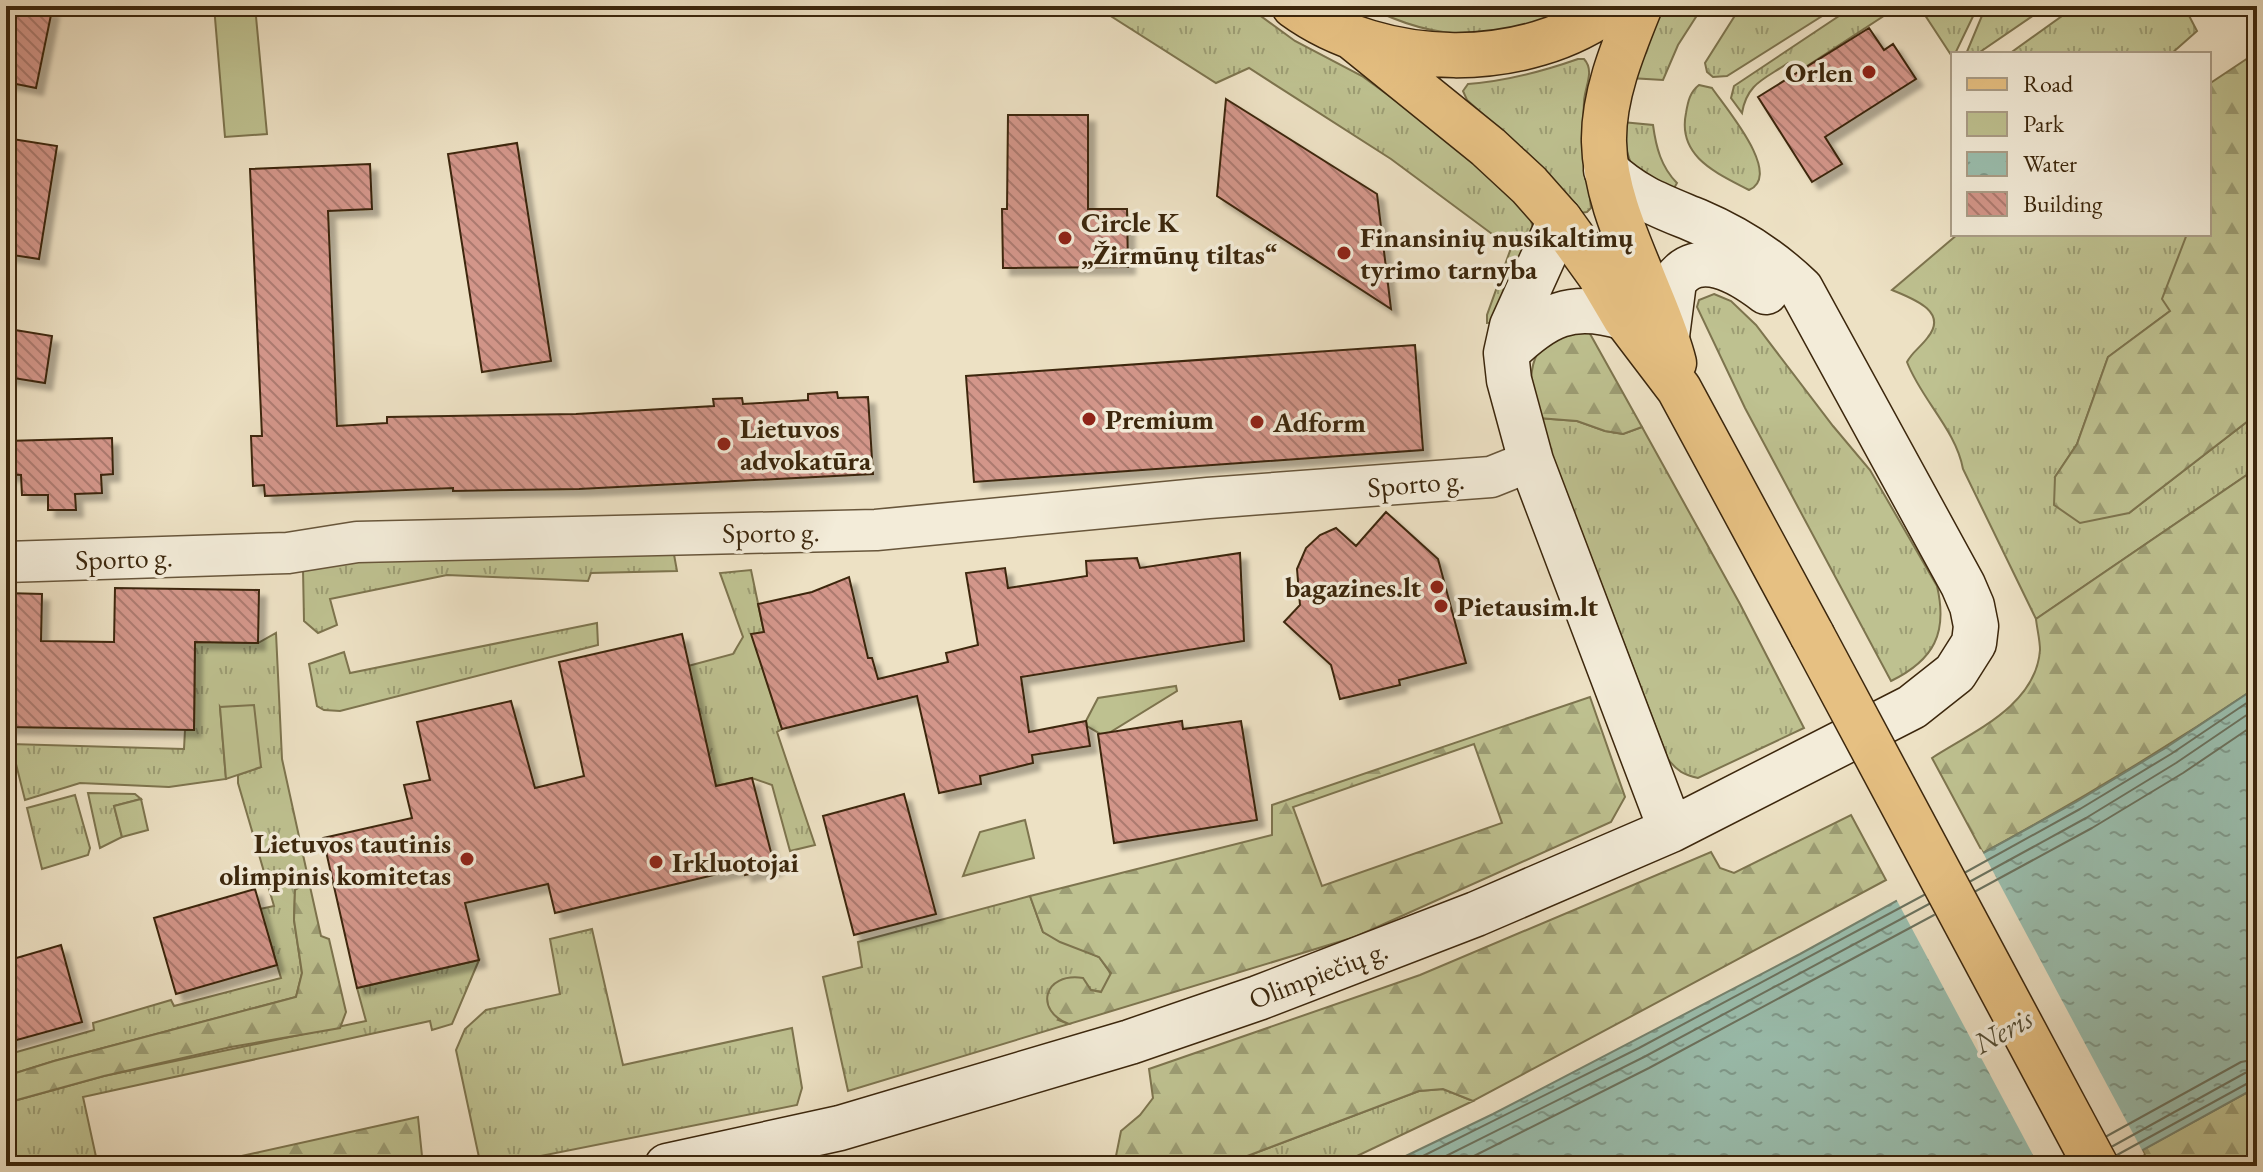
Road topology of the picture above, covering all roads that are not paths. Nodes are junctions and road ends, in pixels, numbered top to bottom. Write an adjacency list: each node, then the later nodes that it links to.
1 (1294, 6): 4 (main road)
2 (1614, 6): 4 (main road)
3 (1640, 6): 5 (main road)
4 (1352, 37): 6 (main road)
5 (1606, 170): 8 (main road); 9 (street)
6 (1560, 220): 7 (main road); 10 (street)
7 (1625, 318): 10 (street); 11 (main road)
8 (1667, 336): 9 (street); 11 (main road)
9 (1832, 351): 14 (street, Olimpiečių g.)
10 (1506, 353): 12 (street)
11 (1679, 389): 16 (main road, bridge)
12 (1531, 461): 13 (street, Sporto g.); 14 (street)
13 (6, 562)
14 (1671, 830): 15 (street, Olimpiečių g.)
15 (667, 1166)
16 (2096, 1166)

